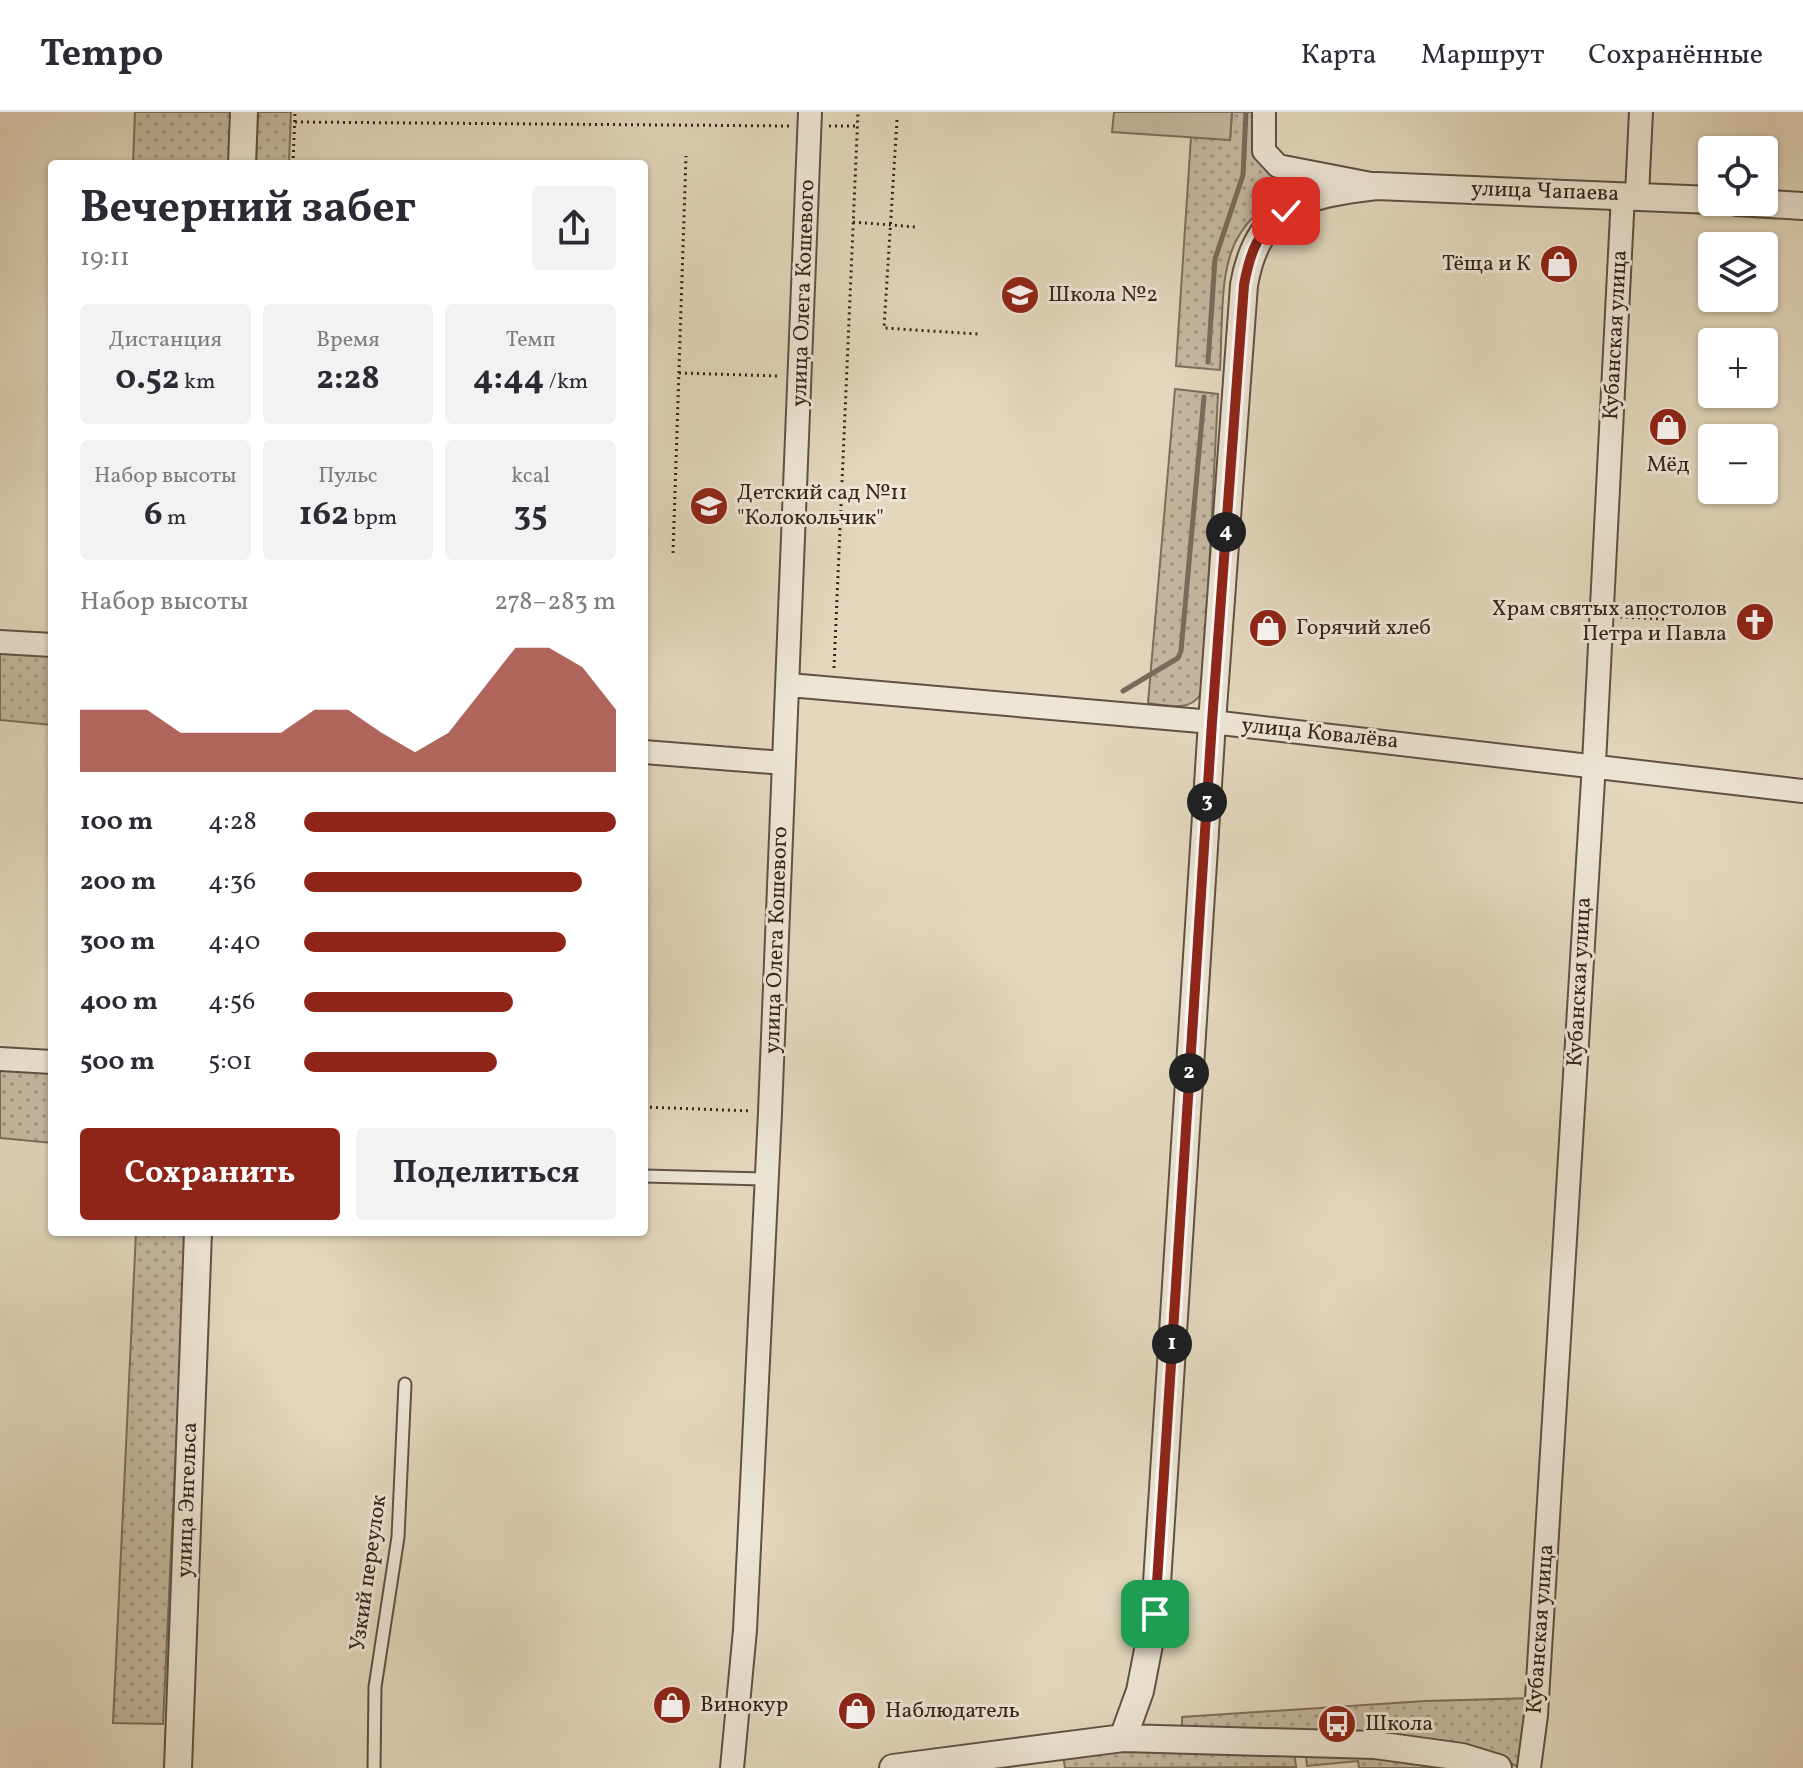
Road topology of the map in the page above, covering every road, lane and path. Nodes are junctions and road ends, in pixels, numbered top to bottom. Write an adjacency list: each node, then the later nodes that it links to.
1 (244, 112): 11 (street)
2 (295, 112): 8 (path)
3 (858, 112): 9 (path)
4 (1264, 112): 13 (street)
5 (1641, 112): 14 (street, Кубанская улица)
6 (810, 119): 8 (path); 9 (path); 23 (street, улица Олега Кошевого)
7 (897, 120): 19 (path)
8 (295, 122): 12 (path)
9 (857, 126): 18 (path)
10 (686, 156): 22 (path)
11 (242, 160)
12 (293, 160)
13 (1377, 186): 14 (street, улица Чапаева); 31 (street, улица Чапаева)
14 (1630, 195): 15 (street, улица Чапаева); 34 (street, Кубанская улица)
15 (1698, 199)
16 (1778, 204): 17 (street)
17 (1803, 206)
18 (853, 222): 19 (path); 30 (path)
19 (890, 225): 20 (path); 21 (path)
20 (916, 227)
21 (978, 334)
22 (679, 373): 23 (path); 24 (path)
23 (800, 377): 29 (street, улица Олега Кошевого)
24 (673, 553)
25 (1643, 618): 26 (path)
26 (1664, 619)
27 (0, 642): 28 (street)
28 (48, 645)
29 (789, 685): 30 (street, улица Ковалёва); 33 (street, улица Олега Кошевого)
30 (833, 689): 31 (street, улица Ковалёва)
31 (1212, 722): 34 (street, улица Ковалёва); 44 (street, улица Чапаева)
32 (648, 752): 33 (street)
33 (784, 763): 39 (street, улица Олега Кошевого)
34 (1594, 763): 35 (street, улица Ковалёва); 50 (street, Кубанская улица)
35 (1803, 791)
36 (0, 1059): 37 (street)
37 (48, 1062)
38 (648, 1107): 39 (path)
39 (770, 1112): 41 (street, улица Олега Кошевого)
40 (648, 1176): 41 (lane)
41 (767, 1179): 47 (street, улица Олега Кошевого)
42 (198, 1236): 45 (street, улица Энгельса)
43 (405, 1384): 46 (lane, Узкий переулок)
44 (1123, 1738): 48 (street); 49 (street)
45 (178, 1768)
46 (374, 1768)
47 (732, 1768)
48 (893, 1768)
49 (1498, 1768)
50 (1529, 1768)

